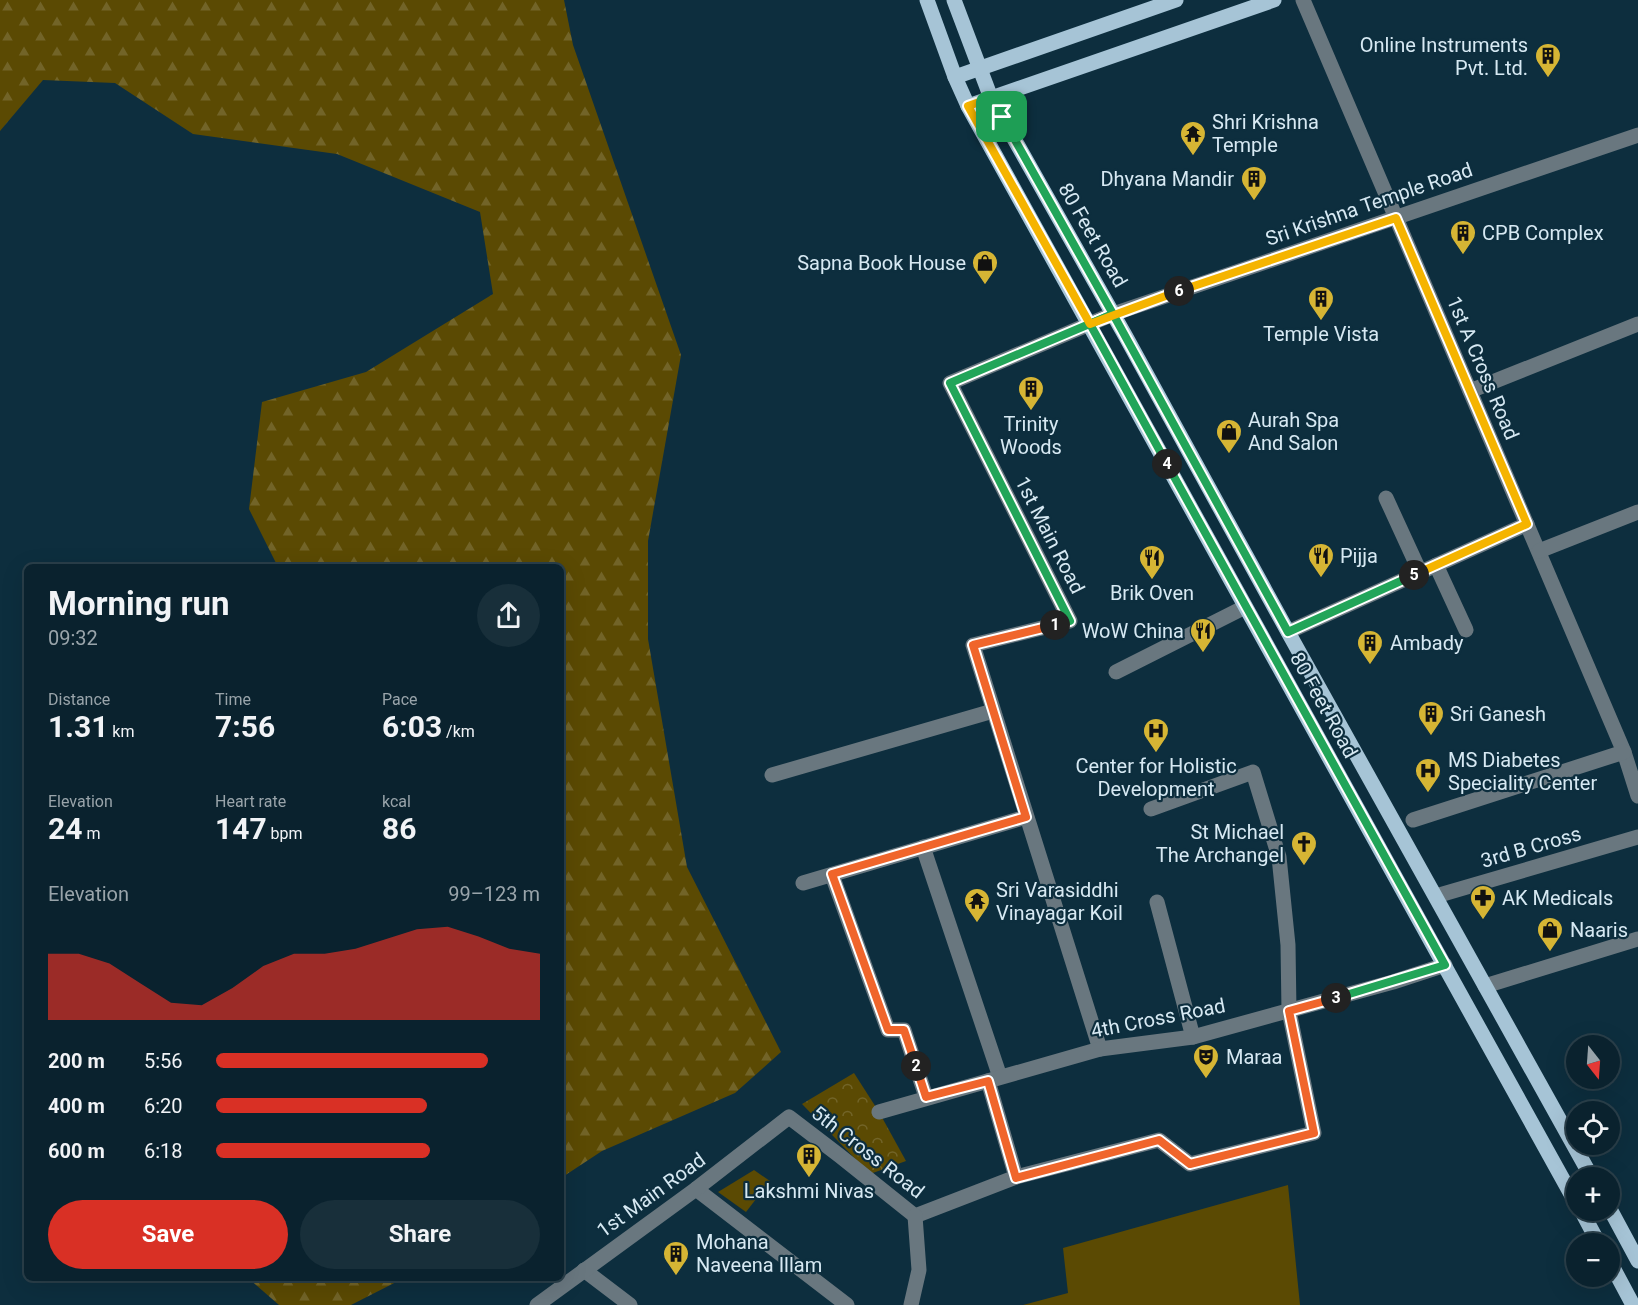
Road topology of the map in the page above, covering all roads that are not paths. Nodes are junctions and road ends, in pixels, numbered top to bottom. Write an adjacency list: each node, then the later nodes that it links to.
1 (927, 0): 7 (main road, 80 Feet Road)
2 (954, 0): 6 (main road, 80 Feet Road)
3 (1176, 0): 6 (main road)
4 (1274, 0): 8 (main road)
5 (1303, 0): 11 (street, 1st A Cross Road)
6 (979, 68): 7 (main road); 8 (main road, 80 Feet Road)
7 (955, 77): 9 (main road, 80 Feet Road)
8 (991, 98): 9 (main road); 12 (main road, 80 Feet Road)
9 (968, 106): 13 (main road, 80 Feet Road)
10 (1638, 135): 11 (street, Sri Krishna Temple Road)
11 (1396, 218): 12 (street, Sri Krishna Temple Road); 15 (street, 1st A Cross Road)
12 (1113, 314): 13 (street, 1st Main Road); 24 (main road, 80 Feet Road)
13 (1090, 324): 22 (main road, 80 Feet Road); 26 (street, 1st Main Road)
14 (1638, 324): 15 (street)
15 (1470, 391): 18 (street, 1st A Cross Road)
16 (1386, 498): 21 (street)
17 (1638, 512): 19 (street)
18 (1527, 524): 19 (street, 1st A Cross Road); 20 (street)
19 (1539, 551): 27 (street, 1st A Cross Road)
20 (1436, 565): 21 (street); 23 (street)
21 (1420, 572): 24 (street)
22 (1245, 607): 25 (street); 40 (main road, 80 Feet Road)
23 (1466, 630)
24 (1288, 632): 37 (main road, 80 Feet Road)
25 (1116, 672)
26 (993, 711): 28 (street); 31 (street, 1st Main Road)
27 (1624, 752): 29 (street, 1st A Cross Road); 32 (street)
28 (772, 775)
29 (1638, 796)
30 (1151, 809): 42 (street)
31 (1026, 817): 34 (street); 44 (street, 1st Main Road)
32 (1413, 820)
33 (1638, 837): 37 (street, 3rd B Cross)
34 (923, 847): 35 (street); 45 (street)
35 (832, 874): 36 (street); 46 (street)
36 (802, 883)
37 (1436, 896): 41 (main road, 80 Feet Road)
38 (1157, 902): 43 (street)
39 (1638, 939): 41 (street)
40 (1445, 965): 42 (street, 4th Cross Road); 51 (main road, 80 Feet Road)
41 (1485, 986): 49 (main road, 80 Feet Road)
42 (1289, 1011): 43 (street, 4th Cross Road); 50 (street, 5th Cross Road)
43 (1193, 1037): 44 (street, 4th Cross Road)
44 (1100, 1049): 45 (street, 4th Cross Road)
45 (994, 1079): 46 (street, 4th Cross Road); 50 (street)
46 (926, 1097): 47 (street, 4th Cross Road)
47 (879, 1112)
48 (789, 1118): 52 (street, 1st Main Road); 53 (street, 5th Cross Road)
49 (1586, 1167)
50 (1016, 1178): 53 (street, 5th Cross Road)
51 (1566, 1185)
52 (696, 1189): 56 (street, 1st Main Road); 61 (street)
53 (915, 1216): 62 (street)
54 (1616, 1221): 55 (main road)
55 (1638, 1261)
56 (584, 1270): 59 (street, 1st Main Road); 60 (street)
57 (1620, 1277): 58 (main road)
58 (1634, 1299)
59 (537, 1305)
60 (630, 1305)
61 (847, 1305)
62 (911, 1305)

